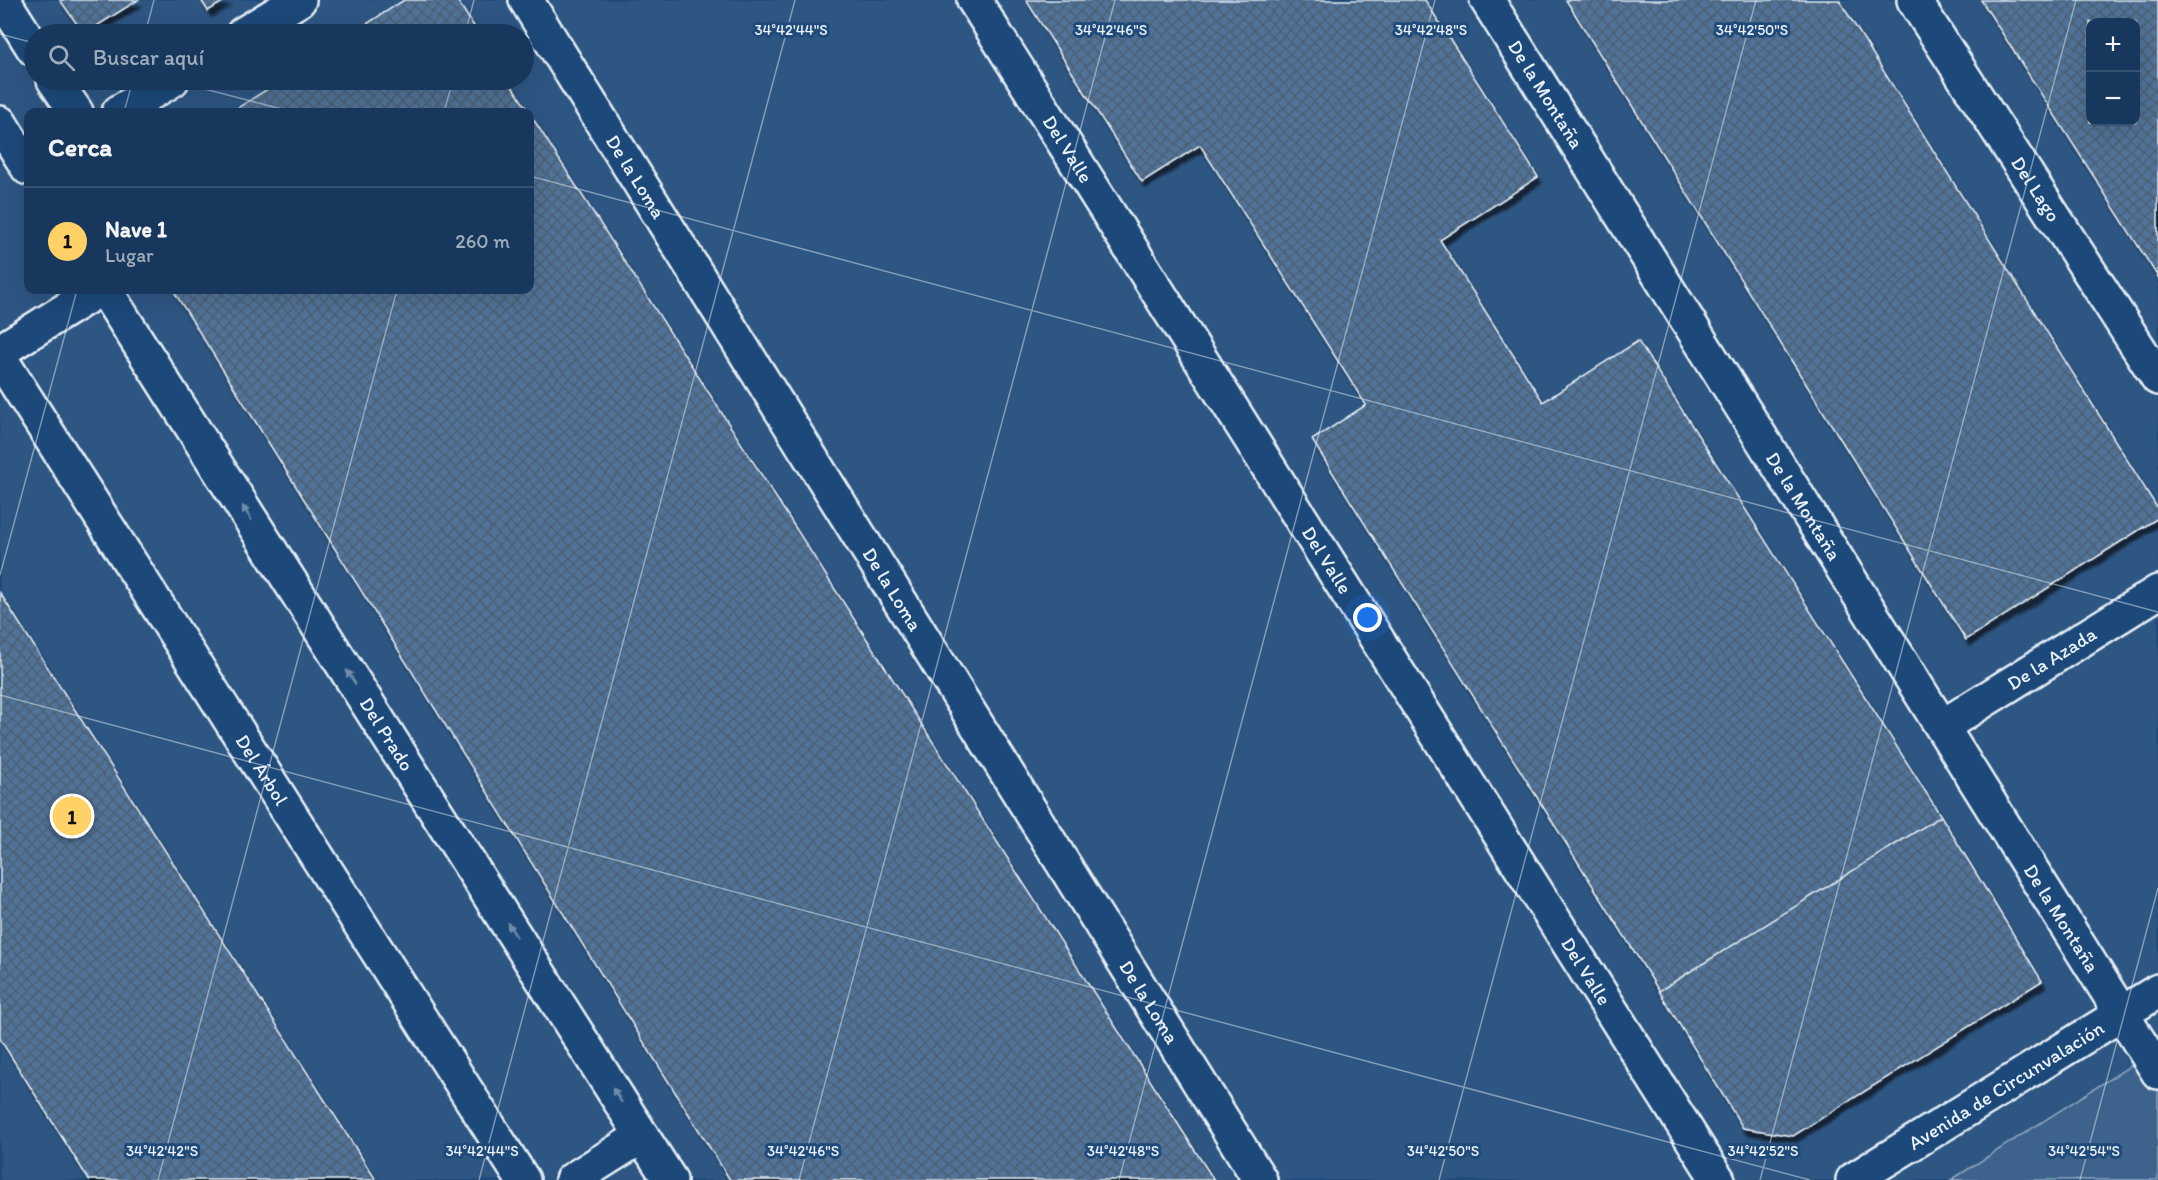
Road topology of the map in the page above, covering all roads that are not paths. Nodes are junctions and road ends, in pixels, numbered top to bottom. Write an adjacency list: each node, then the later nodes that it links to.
1 (3, 0): 8 (street)
2 (299, 0): 7 (street)
3 (526, 0): 29 (street, De la Loma)
4 (974, 0): 30 (street, Del Valle)
5 (1487, 0): 21 (street, De la Montaña)
6 (1914, 0): 19 (street, Del Lago)
7 (259, 24)
8 (24, 33)
9 (61, 90): 11 (street)
10 (155, 90): 12 (street)
11 (73, 108)
12 (126, 108)
13 (0, 123): 14 (street)
14 (24, 162)
15 (92, 294): 17 (street)
16 (108, 294): 25 (street, Del Prado, one-way to 16)
17 (0, 351)
18 (0, 358): 26 (street, Del Árbol)
19 (2158, 378)
20 (2158, 592): 21 (street, De la Azada)
21 (1943, 726): 23 (street, De la Montaña)
22 (2158, 991): 23 (street, Avenida de Circunvalación)
23 (2122, 1012): 24 (street, De la Montaña); 31 (street, Avenida de Circunvalación)
24 (2158, 1072)
25 (642, 1136): 27 (street); 28 (street, Del Prado)
26 (523, 1180)
27 (572, 1180)
28 (670, 1180)
29 (1260, 1180)
30 (1718, 1180)
31 (1853, 1180)

